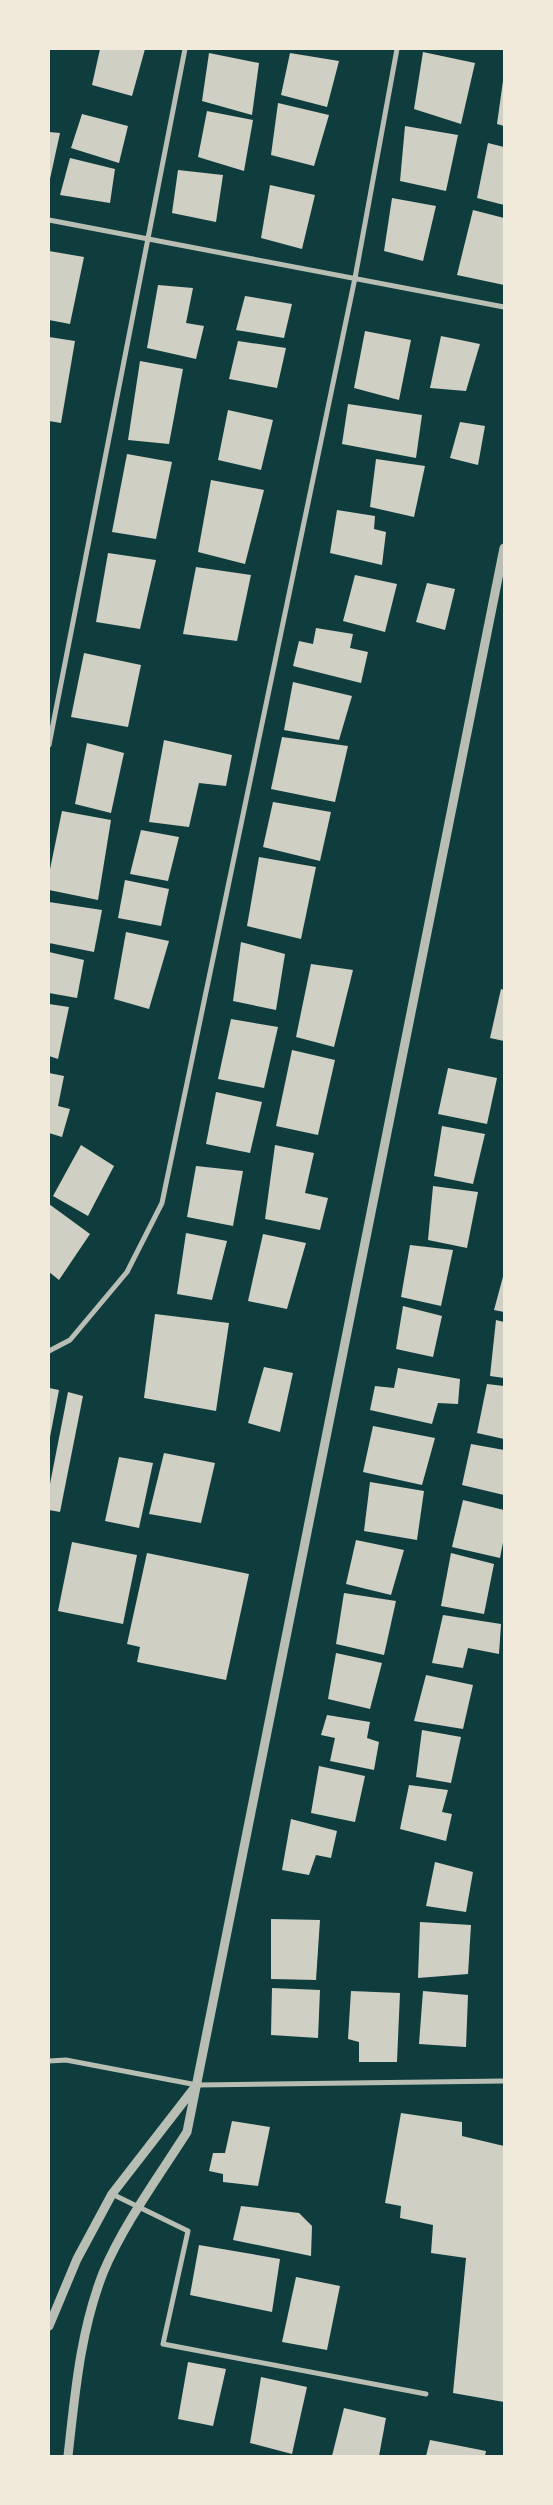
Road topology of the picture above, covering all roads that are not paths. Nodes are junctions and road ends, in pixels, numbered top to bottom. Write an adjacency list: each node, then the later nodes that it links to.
1 (185, 49): 4 (street)
2 (397, 49): 5 (street)
3 (49, 220): 4 (street)
4 (149, 239): 5 (street); 8 (street)
5 (355, 278): 6 (street); 9 (street)
6 (504, 307)
7 (504, 548): 12 (street)
8 (49, 745)
9 (49, 1351)
10 (49, 2061): 12 (street)
11 (504, 2081): 12 (street)
12 (197, 2085): 13 (street); 14 (street)
13 (112, 2194): 14 (street); 15 (street)
14 (139, 2206): 16 (street); 17 (street)
15 (49, 2326)
16 (426, 2394)
17 (68, 2456)

